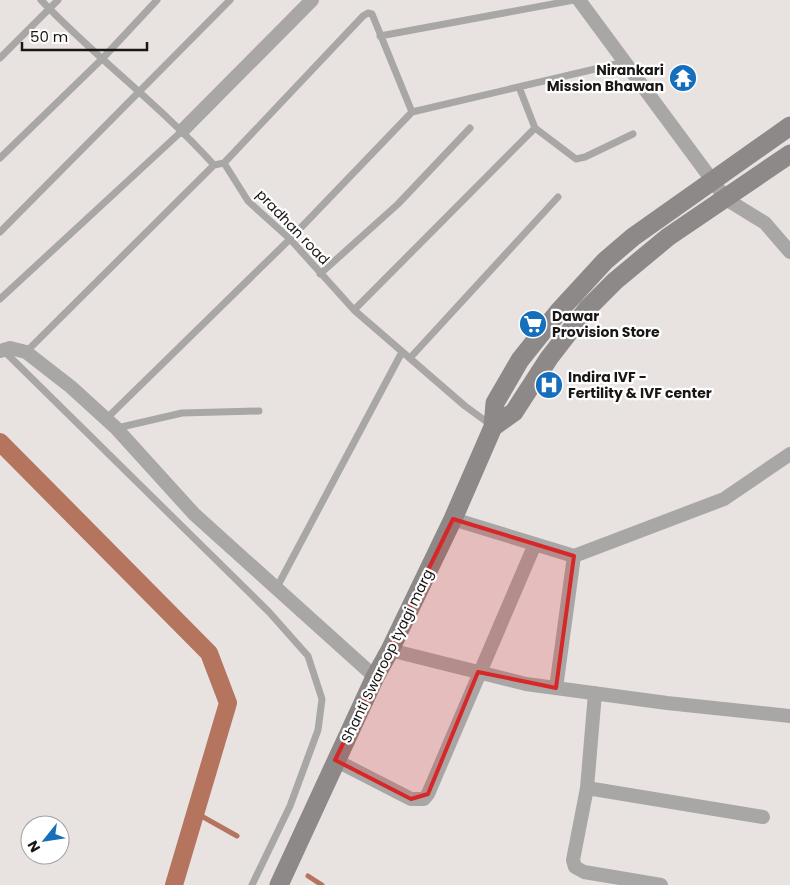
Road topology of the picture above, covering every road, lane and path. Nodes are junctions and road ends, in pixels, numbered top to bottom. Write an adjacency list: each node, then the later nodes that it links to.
1 (41, 0): 8 (lane)
2 (58, 0): 8 (lane)
3 (157, 0): 11 (lane)
4 (230, 0): 14 (lane)
5 (312, 0): 19 (street)
6 (574, 0): 9 (lane)
7 (579, 0): 12 (street)
8 (50, 9): 10 (lane); 11 (lane)
9 (380, 36): 15 (lane); 23 (lane)
10 (0, 58)
11 (103, 58): 14 (lane); 22 (lane)
12 (625, 62): 13 (lane); 25 (street)
13 (519, 87): 15 (lane); 18 (lane)
14 (138, 93): 19 (lane); 28 (lane)
15 (412, 112): 29 (lane)
16 (790, 126): 25 (main road, Shanti Swaroop tyagi marg)
17 (470, 128): 31 (lane)
18 (535, 128): 20 (lane); 33 (lane)
19 (183, 130): 24 (lane); 32 (lane)
20 (633, 134)
21 (790, 154): 27 (main road)
22 (0, 158)
23 (224, 163): 24 (lane); 29 (lane, pradhan road)
24 (214, 165): 35 (lane)
25 (713, 181): 27 (street); 40 (main road, Shanti Swaroop tyagi marg)
26 (558, 197): 37 (lane)
27 (726, 199): 30 (street); 40 (main road)
28 (0, 232)
29 (290, 239): 31 (lane, pradhan road); 39 (lane)
30 (790, 252)
31 (320, 274): 33 (lane, pradhan road)
32 (0, 299)
33 (354, 310): 36 (lane, pradhan road)
34 (1, 349): 35 (street); 55 (lane)
35 (26, 352): 39 (street)
36 (402, 352): 37 (lane, pradhan road); 45 (lane)
37 (410, 358): 40 (lane, pradhan road)
38 (258, 411): 39 (lane)
39 (111, 423): 45 (street)
40 (493, 426): 42 (main road, Shanti Swaroop tyagi marg)
41 (790, 454): 44 (street)
42 (453, 520): 43 (street); 46 (main road, Shanti Swaroop tyagi marg)
43 (535, 544): 44 (street); 47 (street)
44 (574, 556): 49 (street)
45 (276, 589): 48 (street)
46 (390, 650): 47 (street); 48 (main road, Shanti Swaroop tyagi marg)
47 (478, 672): 49 (street); 52 (street)
48 (375, 677): 52 (main road, Shanti Swaroop tyagi marg)
49 (556, 688): 50 (street)
50 (595, 694): 51 (street); 53 (street)
51 (790, 716)
52 (336, 760): 56 (main road, Shanti Swaroop tyagi marg)
53 (587, 788): 54 (street); 57 (street)
54 (763, 817)
55 (252, 885)
56 (279, 885)
57 (661, 885)

